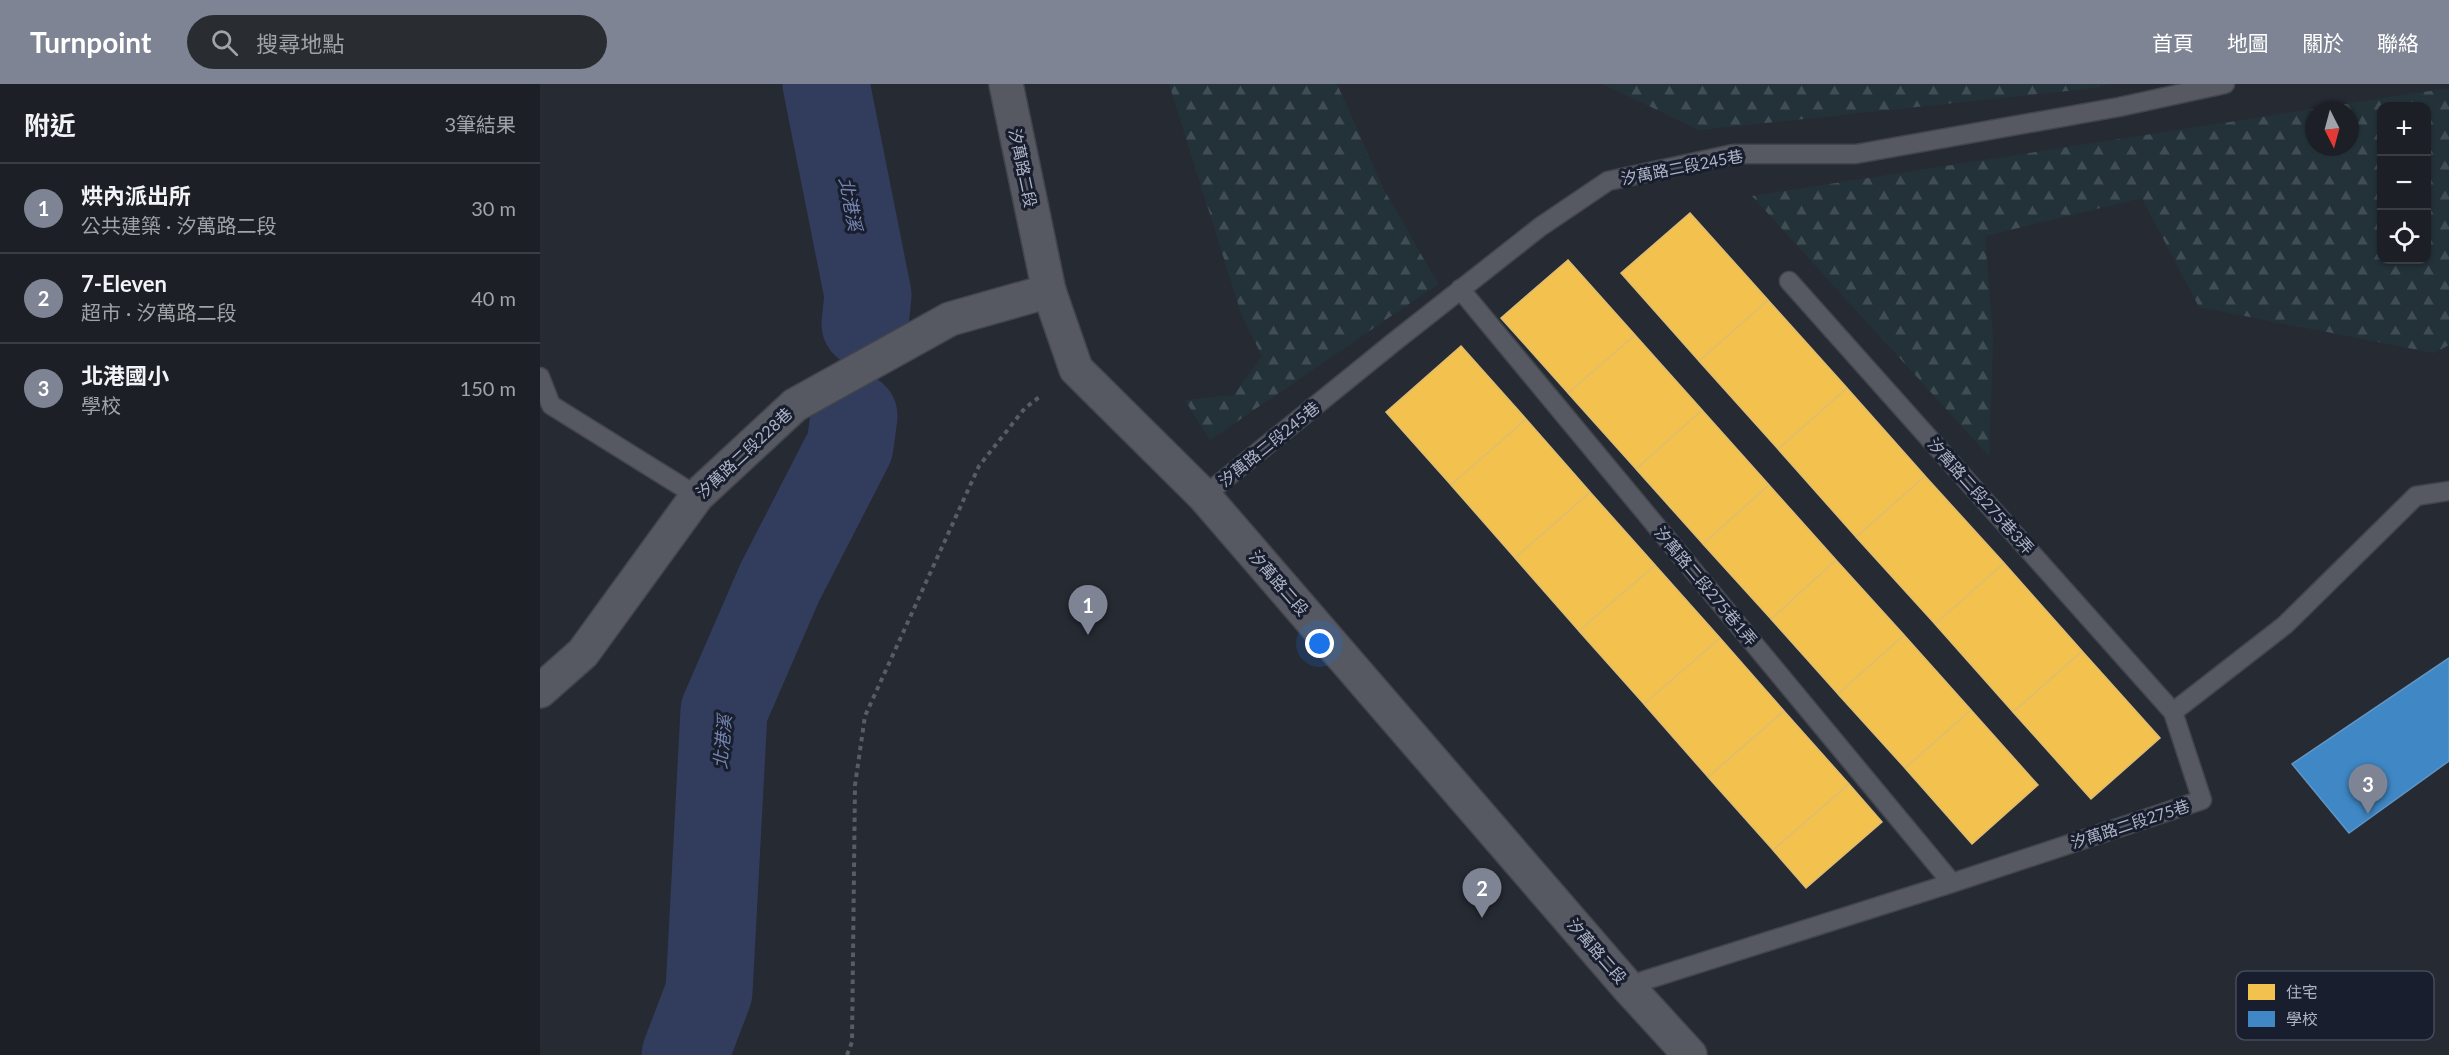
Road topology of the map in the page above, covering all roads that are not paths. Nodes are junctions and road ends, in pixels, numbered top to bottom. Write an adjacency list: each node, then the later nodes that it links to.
1 (1006, 84): 5 (street, 汐萬路二段)
2 (2225, 84): 4 (lane, 汐萬路二段245巷)
3 (1789, 281): 11 (lane, 汐萬路二段275巷3弄)
4 (1461, 289): 9 (lane, 汐萬路二段245巷); 12 (lane, 汐萬路二段275巷1弄)
5 (1049, 291): 8 (street, 汐萬路二段228巷); 9 (street, 汐萬路二段)
6 (540, 377): 8 (lane)
7 (2449, 491): 11 (lane)
8 (697, 496): 10 (street, 汐萬路二段228巷)
9 (1204, 496): 13 (street, 汐萬路二段)
10 (540, 691)
11 (2173, 712): 12 (lane, 汐萬路二段275巷)
12 (1952, 883): 13 (lane, 汐萬路二段275巷)
13 (1627, 986): 14 (street, 汐萬路二段)
14 (1690, 1055)

